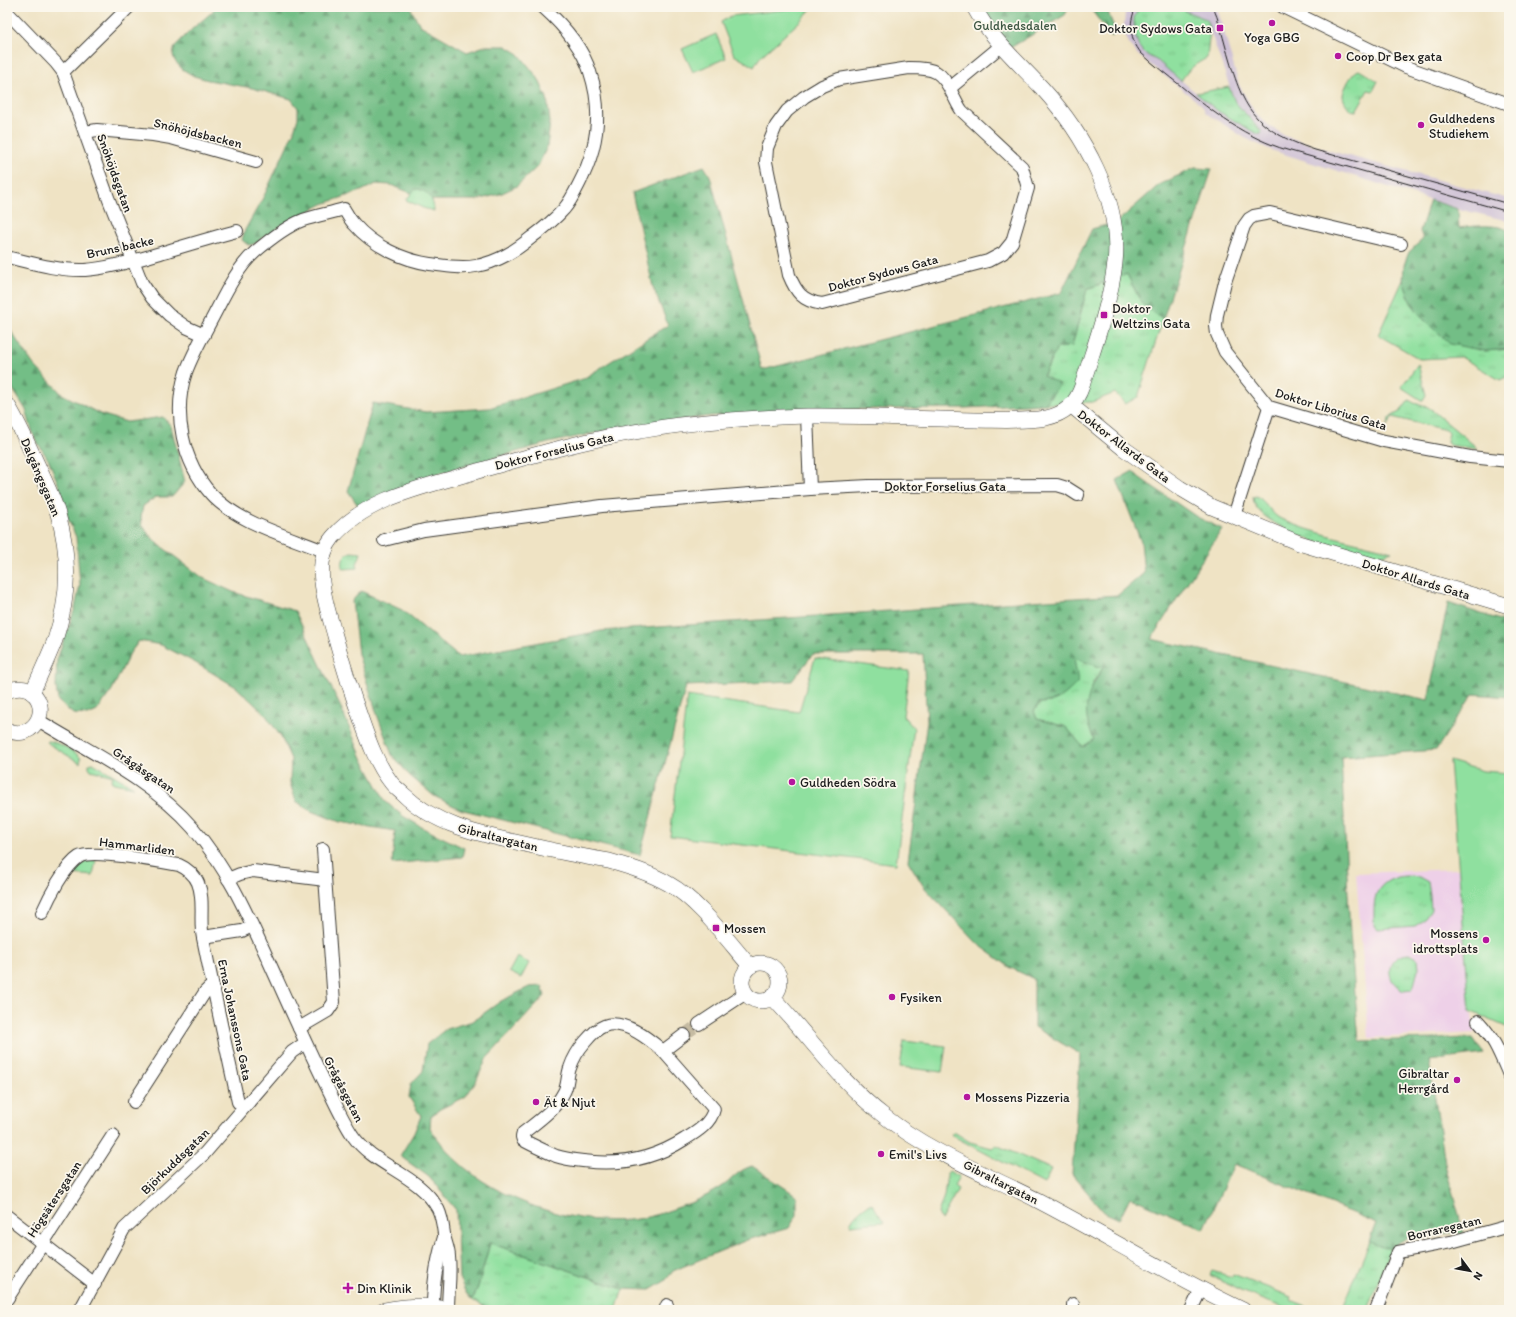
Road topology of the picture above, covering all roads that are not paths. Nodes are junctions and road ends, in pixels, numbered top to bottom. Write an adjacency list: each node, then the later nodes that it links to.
1 (129, 7): 7 (street)
2 (543, 7): 16 (street)
3 (974, 7): 6 (street, Doktor Allards Gata)
4 (1283, 7): 9 (street)
5 (7, 12): 7 (street, Snöhöjdsgatan)
6 (1001, 46): 8 (street); 18 (street, Doktor Allards Gata)
7 (63, 72): 10 (street, Snöhöjdsgatan)
8 (950, 88): 8 (street, Doktor Sydows Gata)
9 (1509, 104)
10 (85, 132): 11 (street, Snöhöjdsbacken); 15 (street, Snöhöjdsgatan)
11 (256, 162)
12 (237, 231): 15 (street, Bruns backe)
13 (1401, 244): 19 (street, Doktor Liborius Gata)
14 (7, 256): 15 (street, Bruns backe)
15 (133, 261): 16 (street, Snöhöjdsgatan)
16 (204, 335): 26 (street)
17 (7, 404): 29 (street, Dalgångsgatan)
18 (1072, 406): 20 (street, Doktor Forselius Gata); 24 (street, Doktor Allards Gata)
19 (1269, 407): 21 (street, Doktor Liborius Gata); 24 (street)
20 (807, 416): 22 (street); 26 (street, Doktor Forselius Gata)
21 (1509, 461)
22 (810, 489): 23 (street, Doktor Forselius Gata); 25 (street, Doktor Forselius Gata)
23 (1078, 495)
24 (1234, 516): 27 (street, Doktor Allards Gata)
25 (384, 540)
26 (324, 551): 38 (street, Gibraltargatan)
27 (1509, 606)
28 (7, 691): 29 (street)
29 (32, 693): 30 (street)
30 (38, 720): 31 (street); 33 (street, Grågåsgatan)
31 (7, 730)
32 (323, 849): 34 (street)
33 (228, 879): 34 (street); 36 (street, Grågåsgatan)
34 (325, 880): 44 (street)
35 (42, 913): 37 (street, Hammarliden)
36 (252, 926): 37 (street); 44 (street, Grågåsgatan)
37 (203, 937): 39 (street, Erna Johanssons Gata)
38 (750, 966): 40 (street); 41 (street)
39 (213, 987): 49 (street); 50 (street, Erna Johanssons Gata)
40 (746, 993): 41 (street); 43 (street)
41 (772, 997): 56 (street, Gibraltargatan)
42 (1478, 1021): 48 (street)
43 (699, 1024)
44 (299, 1028): 46 (street, Grågåsgatan)
45 (684, 1035): 47 (street)
46 (305, 1043): 50 (street, Björkuddsgatan); 58 (street, Grågåsgatan)
47 (663, 1051): 47 (street)
48 (1509, 1075)
49 (134, 1102)
50 (243, 1108): 55 (street, Björkuddsgatan)
51 (113, 1135): 54 (street, Högsätersgatan)
52 (7, 1216): 54 (street)
53 (1509, 1226): 63 (street, Borraregatan)
54 (42, 1243): 55 (street); 57 (street, Högsätersgatan)
55 (95, 1284): 59 (street, Björkuddsgatan)
56 (1201, 1289): 61 (street); 62 (street, Gibraltargatan)
57 (7, 1299)
58 (443, 1309): 60 (street)
59 (80, 1310)
60 (384, 1310)
61 (1191, 1310)
62 (1242, 1310)
63 (1376, 1310)

